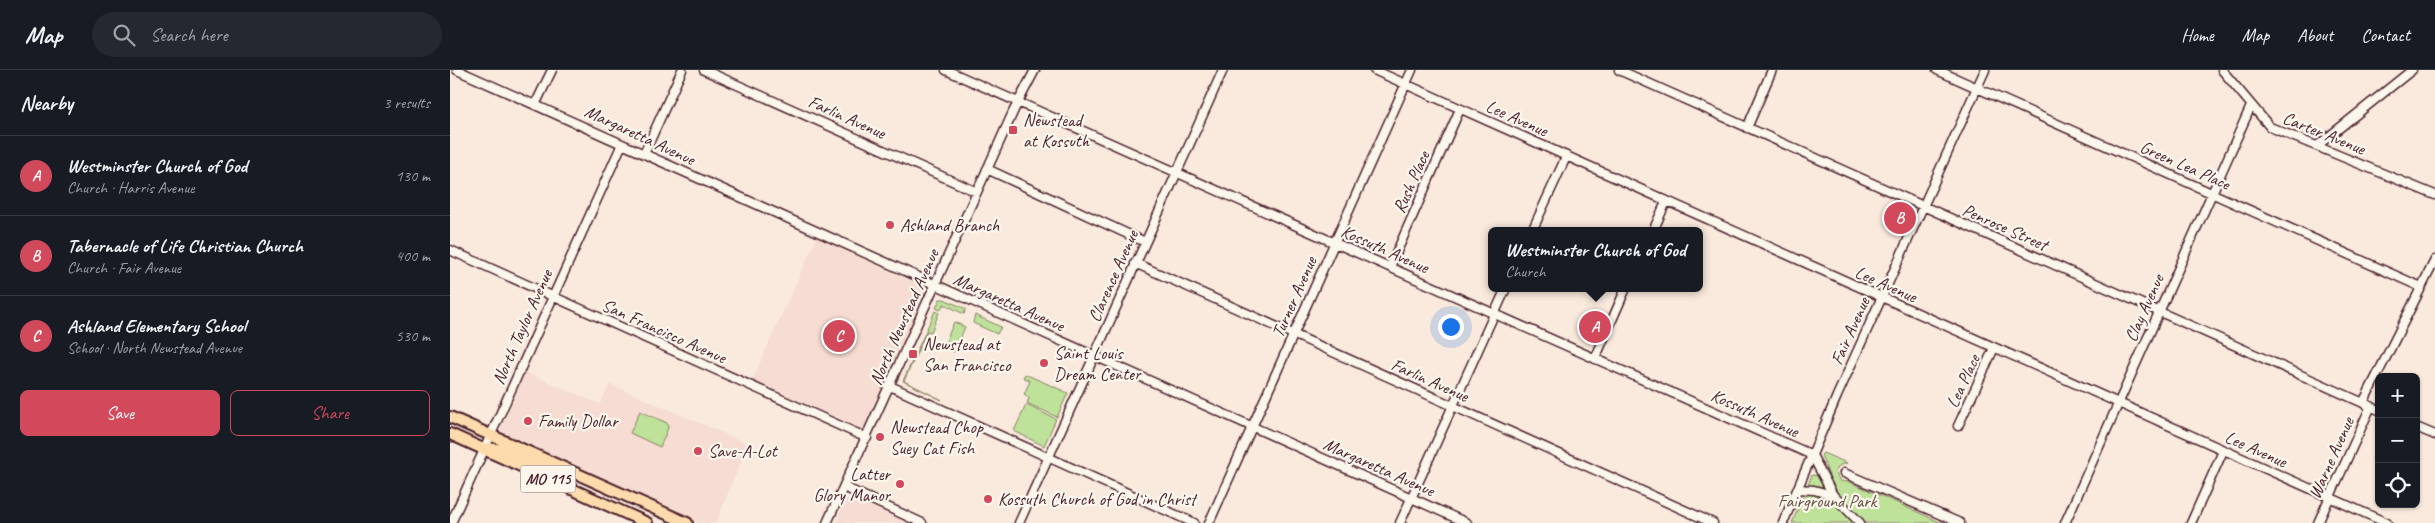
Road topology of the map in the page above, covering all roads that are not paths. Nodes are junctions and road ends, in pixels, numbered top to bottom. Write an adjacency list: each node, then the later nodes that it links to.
1 (457, 70): 19 (street, Margaretta Avenue)
2 (552, 70): 19 (street)
3 (682, 70): 25 (street)
4 (704, 70): 29 (street, Farlin Avenue)
5 (946, 70): 18 (street, Kossuth Avenue)
6 (1035, 70): 18 (street, North Newstead Avenue)
7 (1223, 70): 28 (street, Clarence Avenue)
8 (1374, 70): 16 (street, Lee Avenue)
9 (1412, 70): 16 (street, Turner Avenue)
10 (1620, 70): 22 (street, Penrose Street)
11 (1772, 70): 22 (street)
12 (1938, 70): 17 (street, Green Lea Place)
13 (1985, 70): 17 (street, Fair Avenue)
14 (2412, 70): 24 (street)
15 (2226, 71): 20 (street, Carter Avenue)
16 (1406, 84): 21 (street, Lee Avenue); 37 (street, Turner Avenue)
17 (1977, 87): 30 (street, Green Lea Place); 33 (street, Fair Avenue)
18 (1018, 102): 27 (street, North Newstead Avenue); 28 (street, Kossuth Avenue)
19 (535, 105): 23 (street, Margaretta Avenue)
20 (2251, 106): 24 (street, Carter Avenue); 30 (street, Clay Avenue)
21 (1460, 108): 26 (street, Lee Avenue); 41 (street, Rush Place)
22 (1747, 128): 33 (street, Penrose Street)
23 (622, 144): 25 (street, Margaretta Avenue); 46 (street, North Taylor Avenue)
24 (2317, 146): 31 (street, Carter Avenue)
25 (644, 154): 42 (street, Margaretta Avenue)
26 (1566, 157): 32 (street, Lee Avenue); 34 (street)
27 (987, 169): 29 (street, North Newstead Avenue); 36 (street)
28 (1176, 172): 36 (street, Clarence Avenue); 37 (street, Kossuth Avenue)
29 (977, 192): 42 (street, North Newstead Avenue)
30 (2212, 193): 43 (street, Green Lea Place); 48 (street, Clay Avenue)
31 (2435, 195)
32 (1666, 202): 35 (street); 47 (street, Lee Avenue)
33 (1923, 206): 47 (street, Fair Avenue); 48 (street, Penrose Street)
34 (1534, 227)
35 (1654, 227)
36 (1145, 242): 40 (street, Clarence Avenue)
37 (1335, 243): 41 (street, Kossuth Avenue); 50 (street, Turner Avenue)
38 (450, 250): 46 (street, San Francisco Avenue)
39 (2435, 260): 43 (street, Warne Avenue)
40 (1136, 263): 50 (street, Farlin Avenue); 52 (street, Clarence Avenue)
41 (1390, 267): 49 (street, Kossuth Avenue)
42 (935, 285): 52 (street, Margaretta Avenue); 54 (street, North Newstead Avenue)
43 (2421, 287): 56 (street, Warne Avenue)
44 (1504, 292): 49 (street)
45 (1624, 292): 53 (street)
46 (552, 296): 65 (street, North Taylor Avenue); 67 (street, San Francisco Avenue)
47 (1882, 298): 51 (street, Lee Avenue); 70 (street, Fair Avenue)
48 (2158, 313): 55 (street, Clay Avenue); 56 (street, Penrose Street)
49 (1494, 315): 53 (street, Kossuth Avenue); 57 (street)
50 (1293, 334): 57 (street, Farlin Avenue); 61 (street, Turner Avenue)
51 (1994, 348): 55 (street, Lee Avenue); 62 (street, Lea Place)
52 (1093, 357): 61 (street, Margaretta Avenue); 71 (street, Clarence Avenue)
53 (1595, 359): 70 (street, Kossuth Avenue)
54 (890, 386): 67 (street, North Newstead Avenue); 71 (street)
55 (2118, 403): 69 (street, Lee Avenue); 93 (street, Clay Avenue)
56 (2363, 403): 58 (street, Penrose Street)
57 (1452, 406): 78 (street); 89 (street, Farlin Avenue)
58 (2371, 406): 59 (street, Penrose Street); 77 (street, Warne Avenue)
59 (2375, 408)
60 (450, 416): 65 (main road)
61 (1252, 426): 78 (street, Margaretta Avenue); 86 (street, Turner Avenue)
62 (1958, 426)
63 (2420, 429): 66 (street)
64 (450, 434): 68 (main road, MO 115)
65 (491, 435): 68 (street, North Taylor Avenue); 73 (main road)
66 (2435, 435)
67 (867, 438): 74 (street, North Newstead Avenue)
68 (485, 449): 73 (main road); 79 (street, North Taylor Avenue); 80 (main road, MO 115)
69 (2223, 451): 77 (street, Lee Avenue); 94 (street)
70 (1812, 455): 75 (street, Fair Avenue); 76 (street)
71 (1048, 457): 84 (street, Clarence Avenue); 85 (street)
72 (1844, 473): 92 (street)
73 (577, 474): 81 (main road)
74 (844, 487): 82 (street, North Newstead Avenue); 83 (street)
75 (1798, 489): 76 (street); 90 (street, Fair Avenue)
76 (1833, 496): 91 (street)
77 (2330, 497): 95 (street, Warne Avenue); 96 (street, Lee Avenue)
78 (1411, 498): 87 (street); 88 (street, Margaretta Avenue)
79 (451, 523)
80 (647, 523)
81 (687, 523)
82 (827, 523)
83 (922, 523)
84 (1019, 523)
85 (1194, 523)
86 (1209, 523)
87 (1400, 523)
88 (1467, 523)
89 (1713, 523)
90 (1783, 523)
91 (1860, 523)
92 (1960, 523)
93 (2064, 523)
94 (2191, 523)
95 (2318, 523)
96 (2387, 523)

